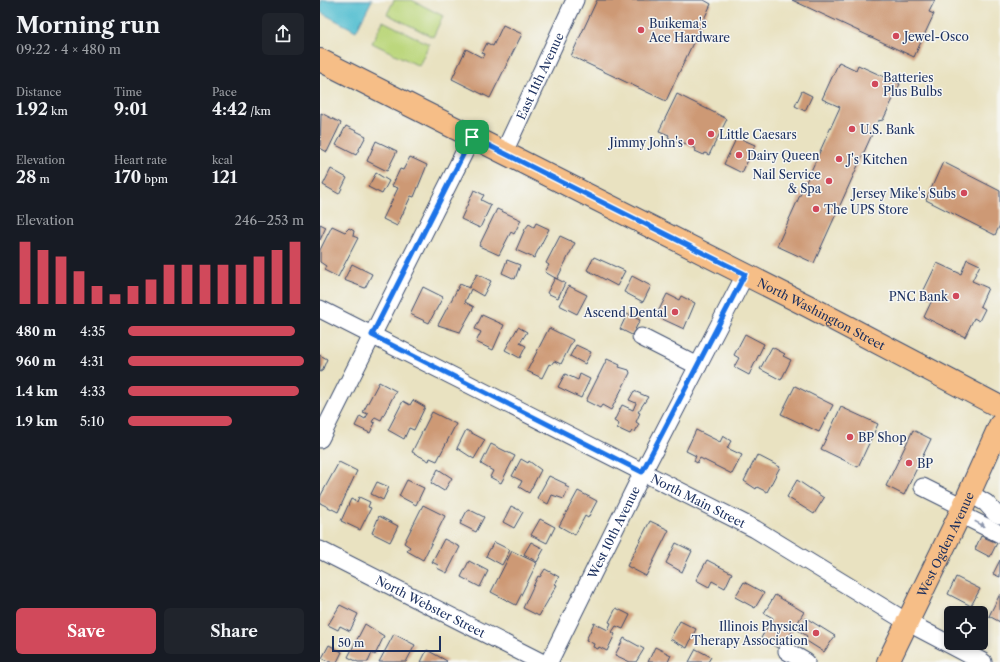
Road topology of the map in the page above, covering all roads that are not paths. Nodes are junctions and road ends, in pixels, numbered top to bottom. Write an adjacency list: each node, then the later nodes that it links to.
1 (575, 0): 4 (street, East 11th Avenue)
2 (320, 60): 3 (main road, North Washington Street)
3 (472, 137): 4 (main road, North Washington Street); 7 (street)
4 (504, 152): 5 (main road, North Washington Street)
5 (745, 274): 9 (street, West 10th Avenue); 10 (main road, North Washington Street)
6 (320, 309): 7 (street, North Main Street)
7 (372, 335): 12 (street); 13 (street, North Main Street)
8 (641, 337): 9 (street)
9 (698, 366): 13 (street, West 10th Avenue)
10 (1000, 407)
11 (1000, 425): 15 (main road, West Ogden Avenue)
12 (320, 439)
13 (642, 472): 19 (street, North Main Street); 22 (street, West 10th Avenue)
14 (922, 487): 15 (street)
15 (964, 505): 16 (street); 17 (street, one-way to 17); 19 (main road, West Ogden Avenue)
16 (998, 514)
17 (1000, 534)
18 (320, 550): 21 (street, North Webster Street)
19 (907, 622): 24 (main road, West Ogden Avenue); 25 (street, North Main Street)
20 (787, 652): 23 (street)
21 (541, 662)
22 (549, 662)
23 (806, 662)
24 (888, 662)
25 (983, 662)

